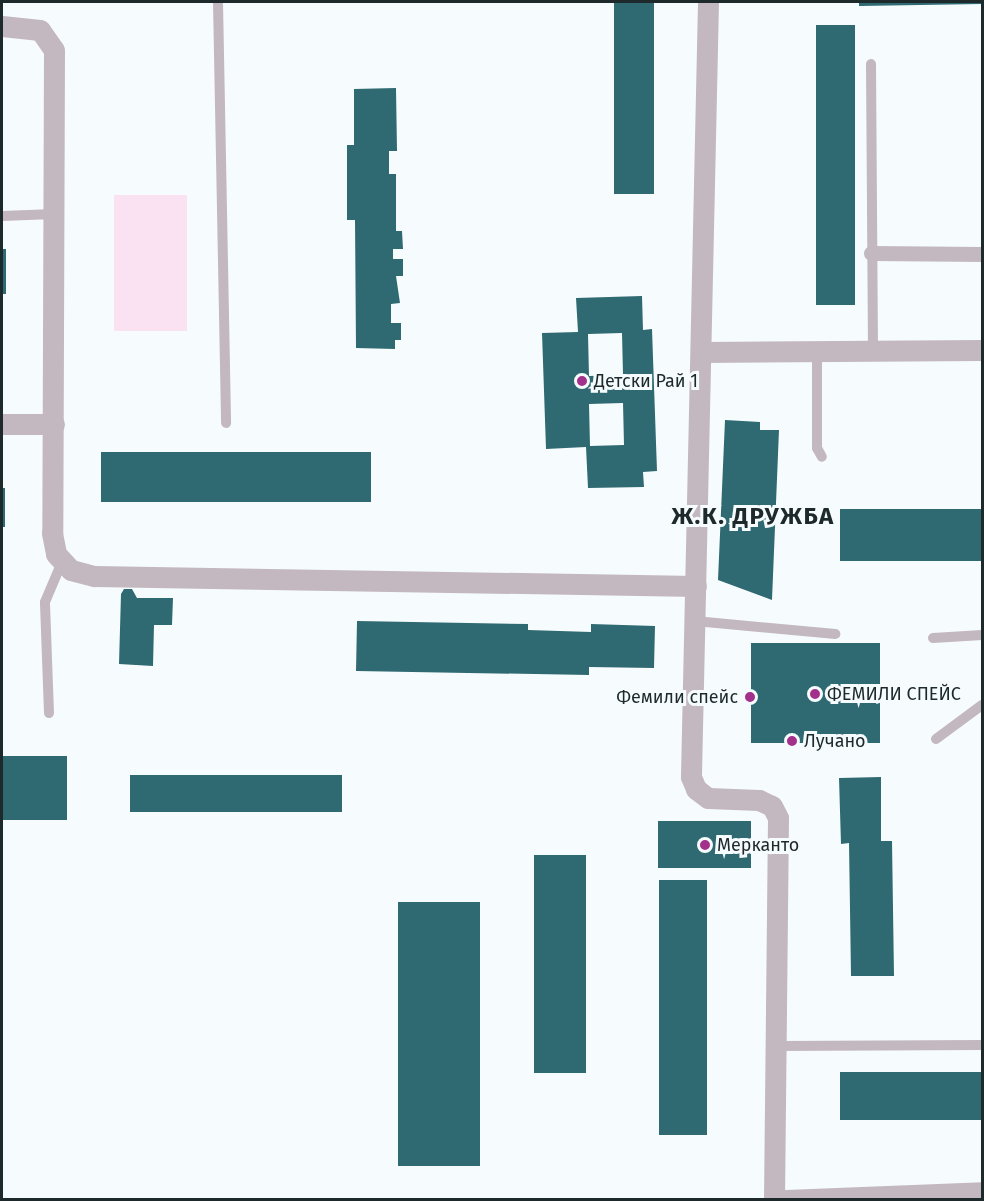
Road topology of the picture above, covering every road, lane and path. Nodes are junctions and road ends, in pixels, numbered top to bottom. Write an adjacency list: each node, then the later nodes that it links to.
1 (218, 2): 13 (lane)
2 (708, 2): 11 (street)
3 (2, 26): 5 (street)
4 (871, 64): 7 (lane)
5 (54, 214): 6 (lane); 15 (street)
6 (2, 216)
7 (871, 253): 8 (street); 12 (lane)
8 (982, 254)
9 (982, 350): 12 (street)
10 (817, 351): 11 (street); 12 (street); 16 (lane)
11 (701, 352): 18 (street)
12 (873, 352)
13 (226, 423)
14 (2, 424): 15 (street)
15 (54, 424): 17 (street)
16 (822, 457)
17 (62, 562): 18 (street); 24 (lane)
18 (696, 585): 19 (street)
19 (695, 621): 20 (lane); 27 (street)
20 (835, 634)
21 (982, 635): 22 (lane)
22 (933, 638)
23 (982, 705): 25 (lane)
24 (49, 713)
25 (936, 739)
26 (982, 1045): 27 (lane)
27 (777, 1046): 29 (street)
28 (982, 1192): 30 (street)
29 (774, 1200)
30 (786, 1200)

